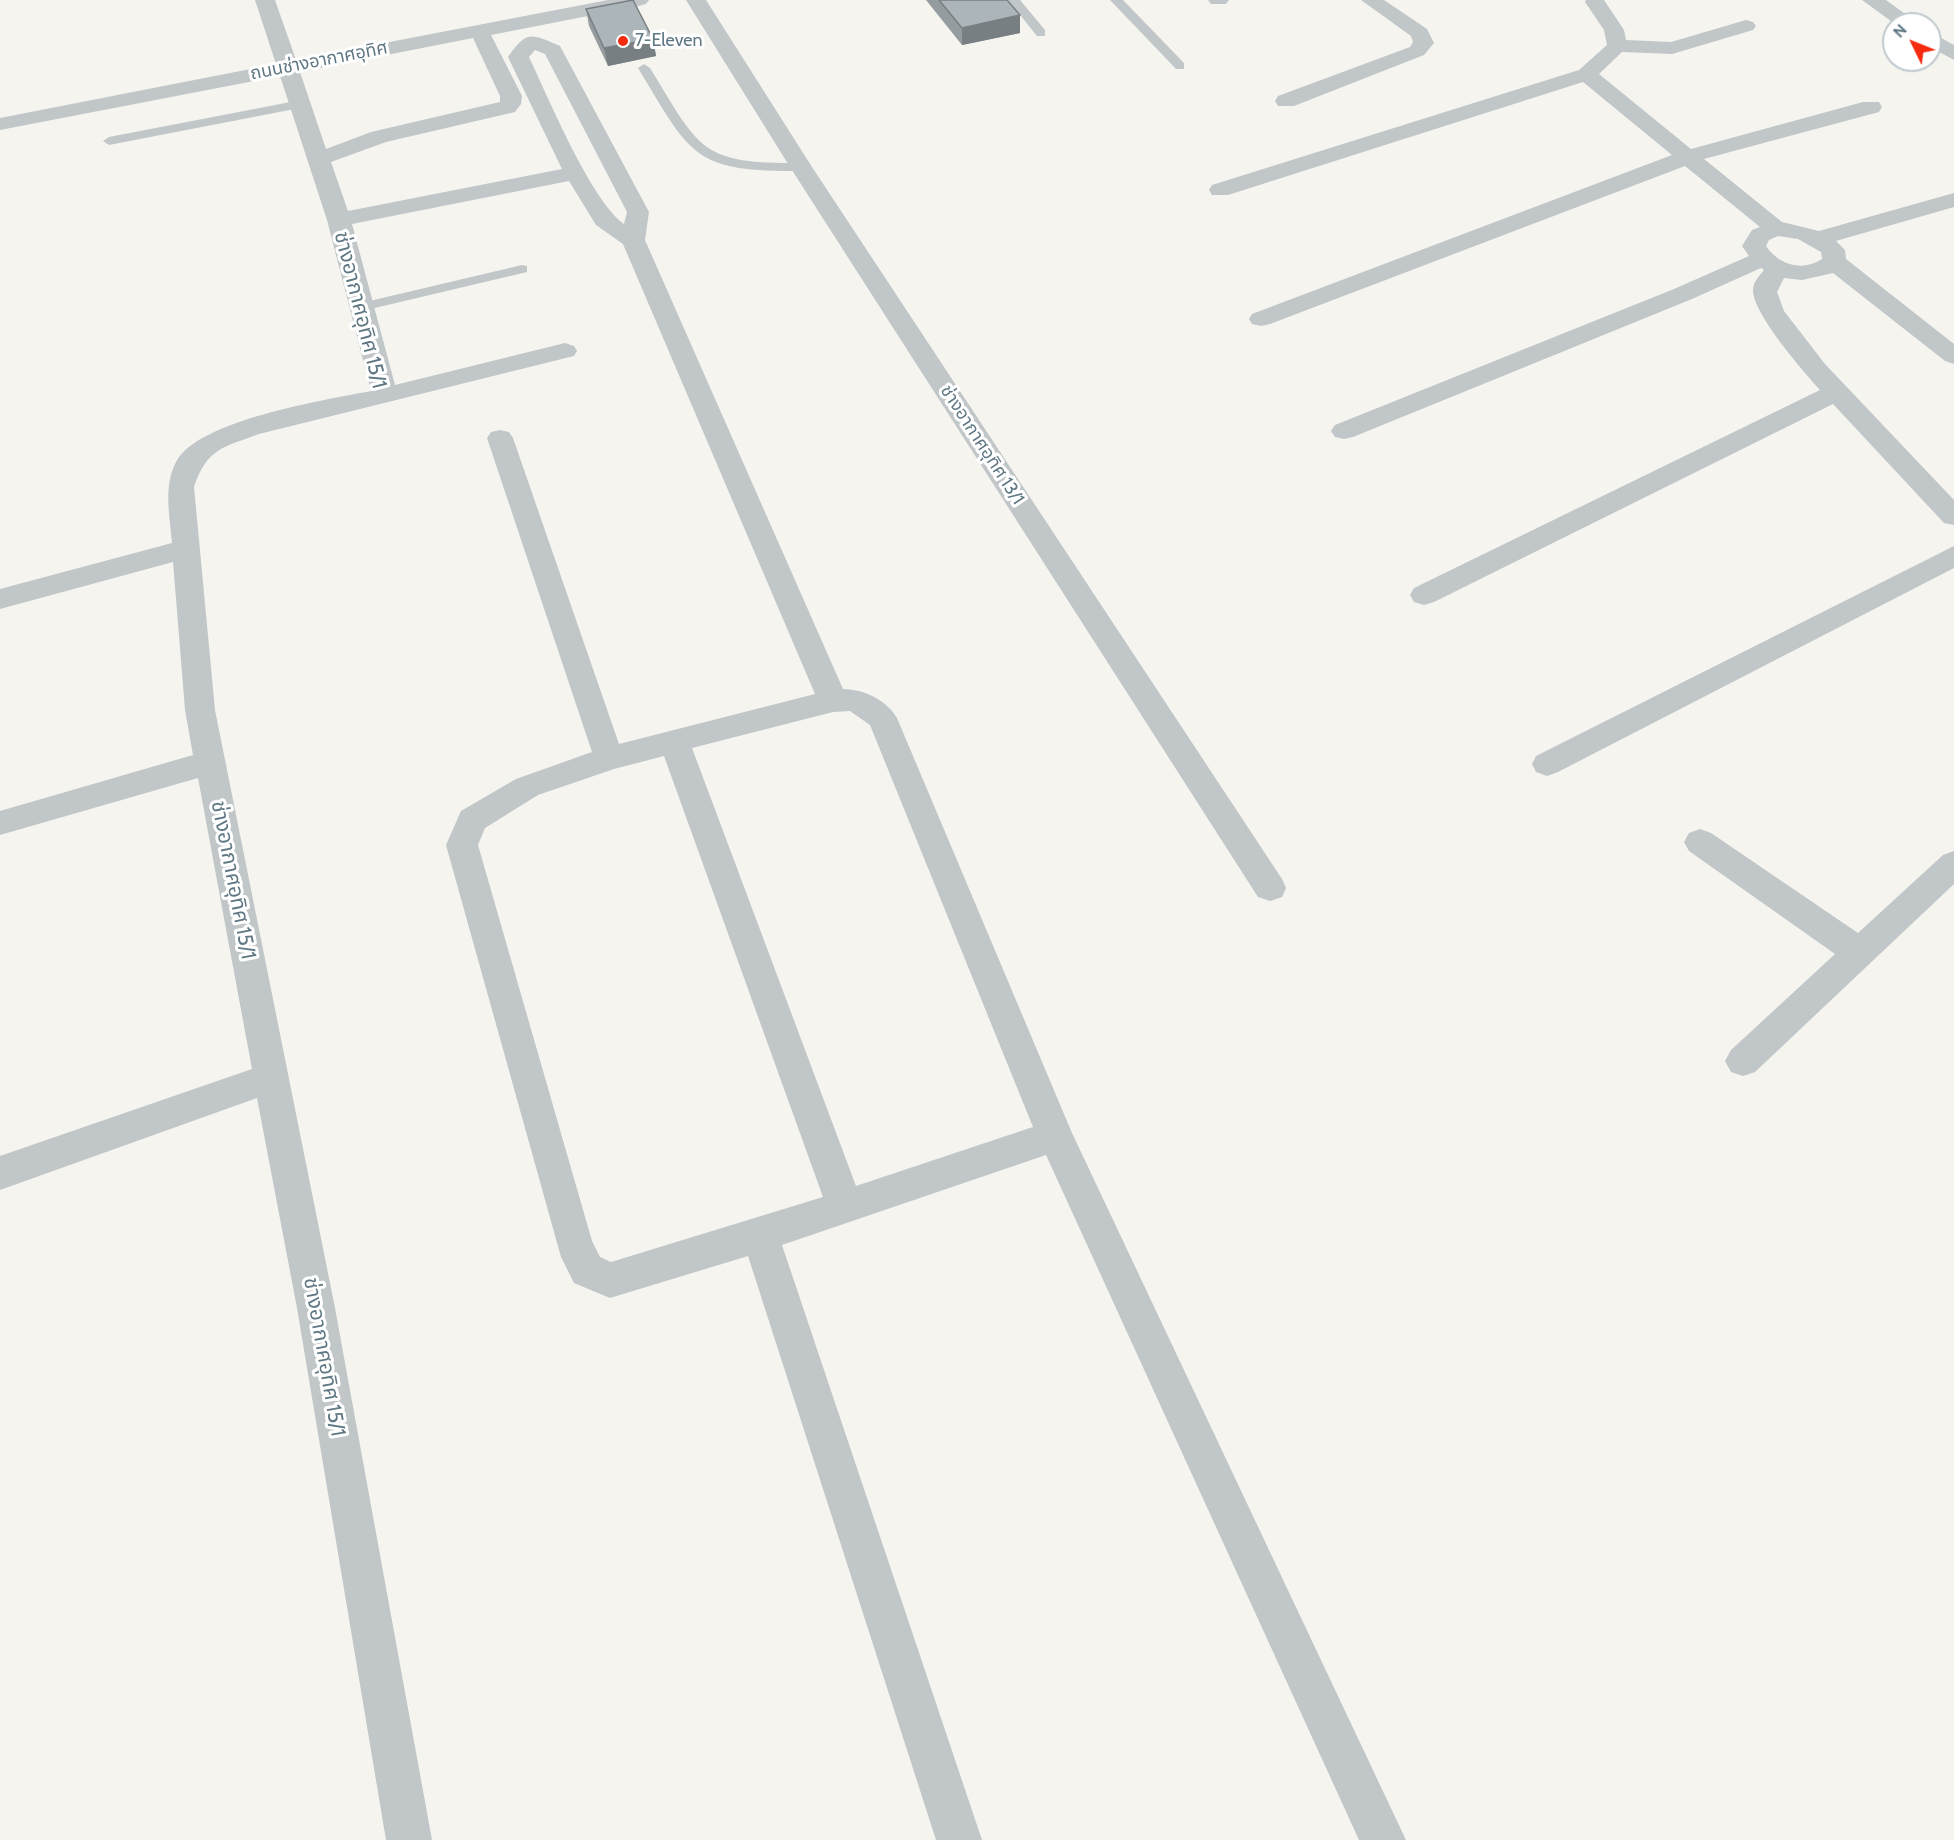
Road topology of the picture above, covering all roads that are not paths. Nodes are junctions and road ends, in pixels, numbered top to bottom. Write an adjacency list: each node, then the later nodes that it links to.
1 (265, 0): 15 (street, ช่างอากาศอุทิศ 15/1)
2 (639, 0): 12 (street, ถนนช่างอากาศอุทิศ)
3 (696, 0): 26 (street, ช่างอากาศอุทิศ 13/1)
4 (1014, 0): 13 (lane)
5 (1116, 0): 16 (lane)
6 (1371, 0): 19 (street)
7 (1872, 0): 9 (street)
8 (1596, 1): 14 (street)
9 (1890, 12)
10 (1746, 26): 14 (street)
11 (479, 30): 12 (street, ถนนช่างอากาศอุทิศ); 15 (street, ถนนช่างอากาศอุทิศ); 25 (street)
12 (528, 32): 27 (street); 33 (street)
13 (1041, 33)
14 (1617, 46): 18 (street)
15 (288, 66): 20 (street, ช่างอากาศอุทิศ 15/1); 22 (street, ถนนช่างอากาศอุทิศ)
16 (1180, 66)
17 (644, 68): 26 (lane)
18 (1586, 74): 24 (street); 28 (street)
19 (1286, 101)
20 (301, 104): 23 (lane); 25 (street, ช่างอากาศอุทิศ 15/1)
21 (1871, 107): 24 (street)
22 (0, 124)
23 (109, 141)
24 (1687, 157): 31 (street); 38 (street)
25 (319, 159): 30 (street, ช่างอากาศอุทิศ 15/1)
26 (801, 166): 58 (street, ช่างอากาศอุทิศ 13/1)
27 (575, 172): 30 (street); 33 (street)
28 (1220, 190)
29 (1954, 200): 32 (street)
30 (339, 220): 37 (street, ช่างอากาศอุทิศ 15/1)
31 (1776, 229): 32 (street); 35 (street)
32 (1819, 238): 34 (street)
33 (633, 240): 50 (street)
34 (1834, 262): 35 (street); 39 (street)
35 (1770, 264): 41 (street); 43 (street)
36 (522, 269): 37 (lane)
37 (362, 307): 42 (street, ช่างอากาศอุทิศ 15/1)
38 (1261, 319)
39 (1950, 348)
40 (565, 351): 42 (street)
41 (1836, 392): 45 (street); 48 (street)
42 (385, 396): 46 (street, ช่างอากาศอุทิศ 15/1)
43 (1344, 431)
44 (500, 438): 52 (street)
45 (1954, 516)
46 (186, 549): 49 (street); 53 (street, ช่างอากาศอุทิศ 15/1)
47 (1954, 556): 54 (street)
48 (1424, 595)
49 (0, 599)
50 (833, 701): 51 (street); 62 (street)
51 (674, 742): 52 (street); 64 (street)
52 (609, 758): 65 (street)
53 (211, 762): 55 (street); 61 (street, ช่างอากาศอุทิศ 15/1)
54 (1547, 764)
55 (0, 823)
56 (1700, 842): 59 (street)
57 (1954, 864): 59 (street)
58 (1270, 888)
59 (1859, 952): 60 (street)
60 (1743, 1061)
61 (270, 1078): 63 (street); 66 (street, ช่างอากาศอุทิศ 15/1)
62 (1055, 1136): 64 (street); 68 (street)
63 (0, 1173)
64 (844, 1206): 65 (street)
65 (760, 1235): 67 (street)
66 (409, 1840)
67 (959, 1840)
68 (1383, 1840)

